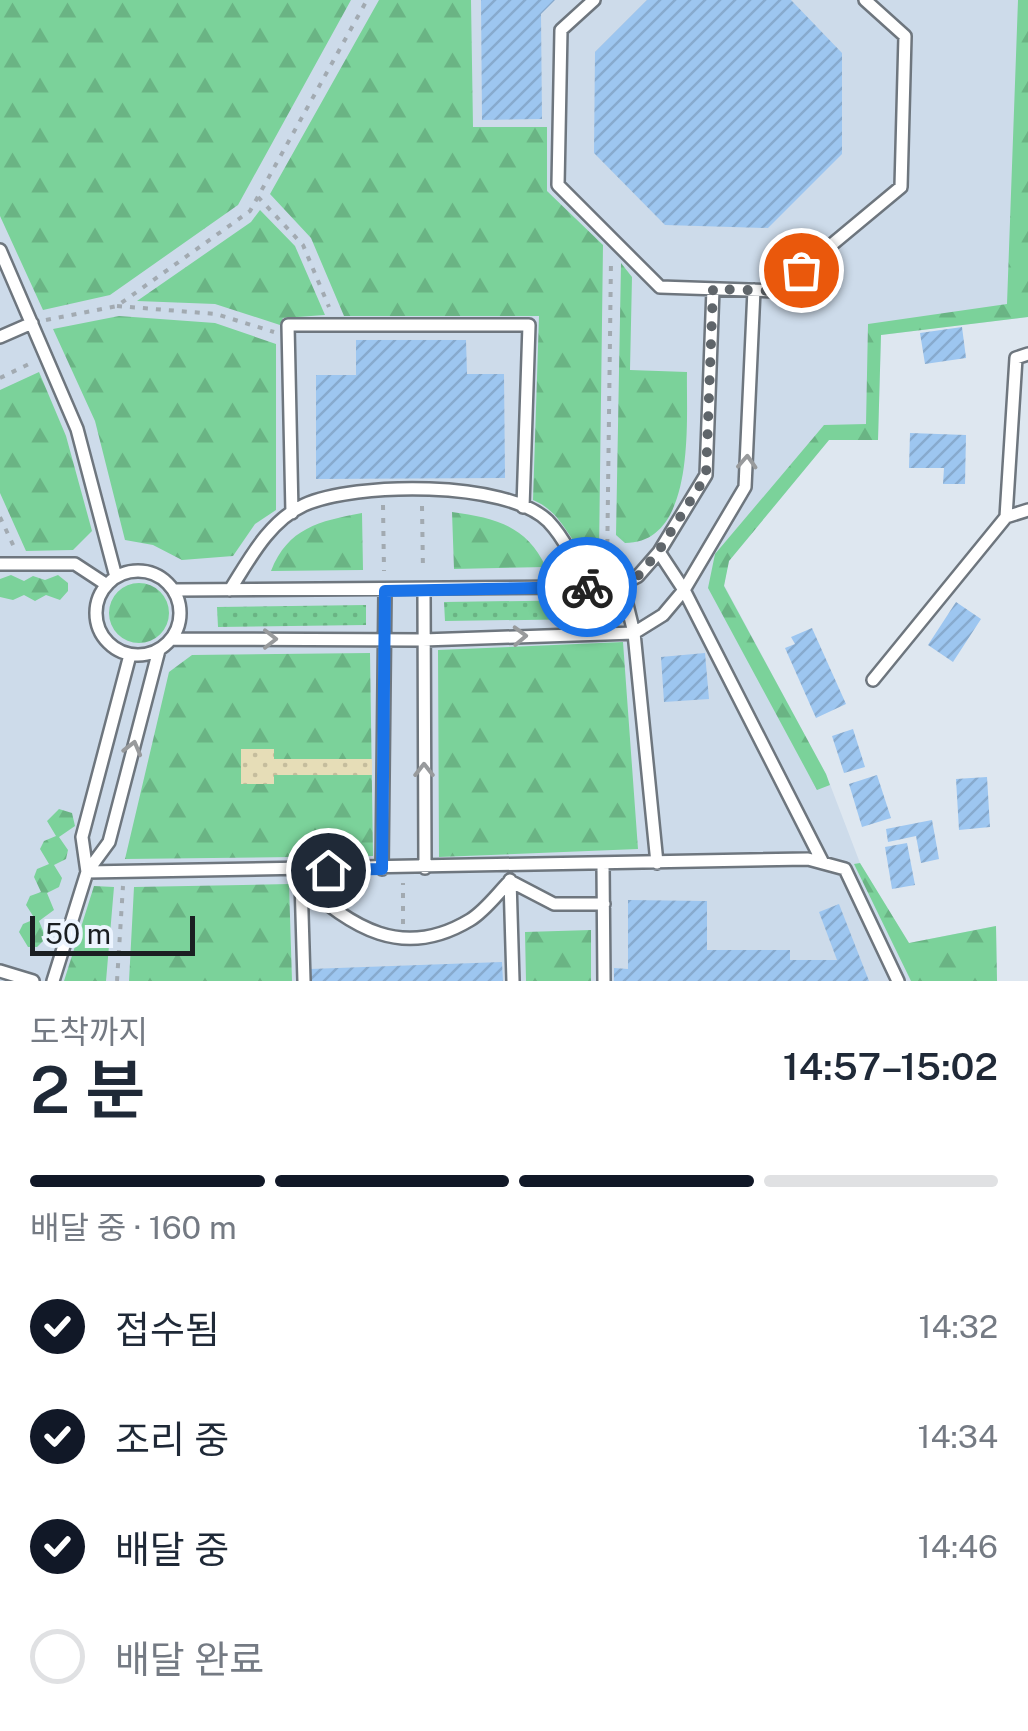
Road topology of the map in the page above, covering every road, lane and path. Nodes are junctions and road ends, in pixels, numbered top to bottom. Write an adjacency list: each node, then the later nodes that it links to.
1 (367, 0): 5 (path)
2 (594, 0): 6 (lane)
3 (865, 0): 4 (lane)
4 (880, 7): 9 (lane)
5 (258, 196): 10 (path); 12 (path)
6 (612, 239): 8 (lane); 30 (path)
7 (0, 250): 11 (lane)
8 (713, 289): 9 (lane); 25 (lane)
9 (754, 290): 34 (lane, one-way to 9)
10 (117, 306): 11 (path); 14 (path)
11 (32, 323): 13 (lane); 16 (lane)
12 (337, 325): 14 (lane); 20 (lane)
13 (0, 337)
14 (288, 337): 22 (lane)
15 (1028, 354): 23 (lane)
16 (47, 356): 17 (path); 28 (lane)
17 (0, 378)
18 (383, 490): 19 (lane); 22 (lane); 35 (path)
19 (422, 490): 20 (lane); 36 (path)
20 (523, 507): 31 (lane)
21 (1028, 510): 23 (lane)
22 (292, 513): 33 (lane)
23 (1006, 516): 43 (lane)
24 (0, 518): 27 (path)
25 (658, 552): 29 (lane); 34 (lane)
26 (0, 564): 27 (lane)
27 (21, 564): 28 (lane)
28 (112, 581): 32 (lane); 42 (lane)
29 (622, 584): 30 (lane); 37 (lane)
30 (606, 585): 31 (lane)
31 (586, 587): 36 (lane)
32 (174, 590): 33 (lane); 38 (lane)
33 (230, 590): 35 (lane)
34 (684, 590): 37 (lane); 44 (lane)
35 (385, 591): 36 (lane); 39 (lane)
36 (424, 591): 40 (lane)
37 (634, 632): 40 (lane, one-way to 37); 45 (lane)
38 (172, 639): 39 (lane, one-way to 39); 41 (lane)
39 (385, 640): 40 (lane); 50 (lane)
40 (423, 640): 49 (lane, one-way to 40)
41 (159, 650): 42 (lane); 51 (lane, one-way to 41)
42 (130, 654): 51 (lane)
43 (873, 680)
44 (823, 863): 45 (lane); 64 (lane)
45 (657, 864): 46 (lane)
46 (603, 865): 47 (lane); 55 (lane)
47 (510, 867): 49 (lane); 54 (lane)
48 (403, 868): 49 (lane); 50 (lane); 56 (path)
49 (425, 868)
50 (382, 869): 53 (lane)
51 (87, 872): 52 (lane); 59 (lane)
52 (124, 872): 53 (lane); 60 (path)
53 (301, 876): 56 (lane); 61 (lane)
54 (510, 882): 55 (lane); 56 (lane); 62 (lane)
55 (604, 904): 63 (lane)
56 (402, 937)
57 (0, 971): 58 (lane)
58 (33, 981)
59 (53, 981)
60 (118, 981)
61 (304, 981)
62 (513, 981)
63 (604, 981)
64 (898, 981)

